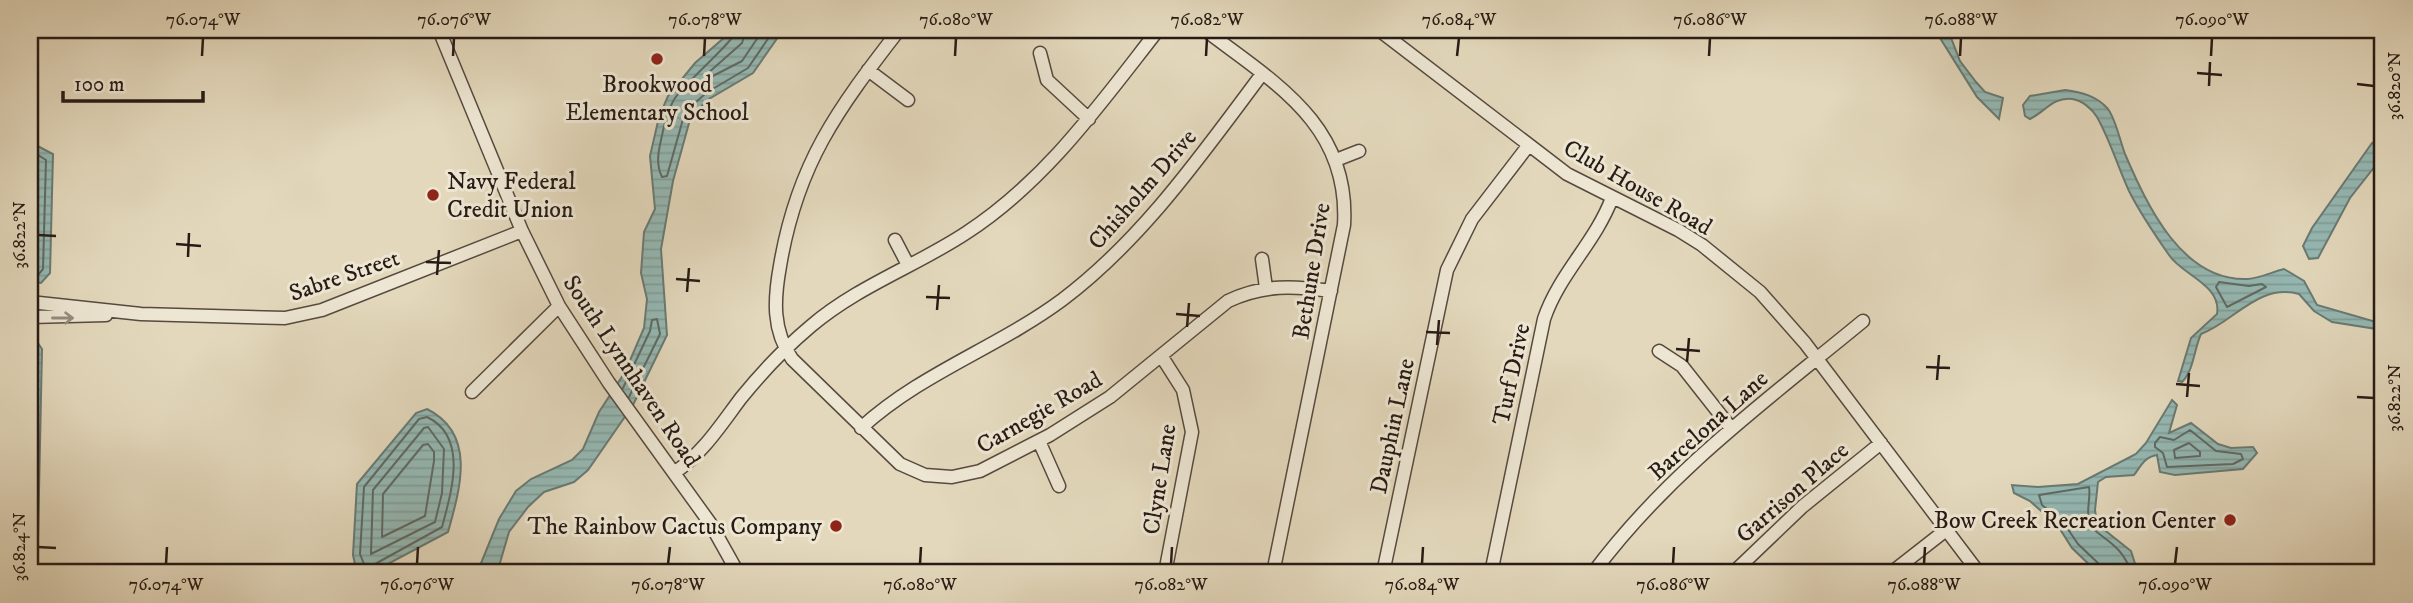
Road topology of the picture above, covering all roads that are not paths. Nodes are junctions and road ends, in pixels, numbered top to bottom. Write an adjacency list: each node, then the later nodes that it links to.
1 (439, 30): 15 (street, South Lynnhaven Road)
2 (900, 30): 7 (street)
3 (1158, 30): 10 (street)
4 (1205, 30): 8 (street, Bethune Drive)
5 (1379, 30): 11 (street, Club House Road)
6 (1040, 53): 10 (street)
7 (868, 70): 9 (street); 26 (street)
8 (1262, 74): 13 (street, Bethune Drive); 32 (street, Chisholm Drive)
9 (908, 100)
10 (1089, 119): 18 (street)
11 (1528, 146): 14 (street, Club House Road); 43 (street, Dauphin Lane)
12 (1359, 150): 13 (street)
13 (1336, 160): 20 (street, Bethune Drive)
14 (1612, 198): 29 (street, Club House Road); 44 (street, Turf Drive)
15 (522, 231): 22 (street, South Lynnhaven Road); 23 (street, Sabre Street)
16 (895, 240): 18 (street)
17 (1262, 259): 19 (street)
18 (908, 265): 26 (street)
19 (1266, 288): 20 (street, Carnegie Road); 28 (street, Carnegie Road)
20 (1331, 291): 42 (street, Bethune Drive)
21 (30, 302): 23 (street, Sabre Street)
22 (559, 306): 30 (street); 35 (street, South Lynnhaven Road)
23 (130, 313): 24 (street, Sabre Street, one-way to 23)
24 (30, 317)
25 (1863, 321): 29 (street, Barcelona Lane)
26 (785, 349): 32 (street, Carnegie Road); 35 (street)
27 (1659, 351): 31 (street)
28 (1162, 357): 33 (street, Carnegie Road); 41 (street, Clyne Lane)
29 (1817, 359): 31 (street, Barcelona Lane); 34 (street, Club House Road)
30 (472, 392)
31 (1730, 427): 45 (street, Barcelona Lane)
32 (861, 428): 33 (street, Carnegie Road)
33 (1039, 441): 36 (street)
34 (1881, 443): 37 (street, Club House Road); 46 (street, Garrison Place)
35 (674, 473): 40 (street, South Lynnhaven Road)
36 (1059, 485)
37 (1946, 530): 47 (street); 48 (street, Club House Road)
38 (616, 573): 39 (street)
39 (629, 573)
40 (738, 573)
41 (1164, 573)
42 (1272, 573)
43 (1382, 573)
44 (1491, 573)
45 (1593, 573)
46 (1733, 573)
47 (1891, 573)
48 (1979, 573)

